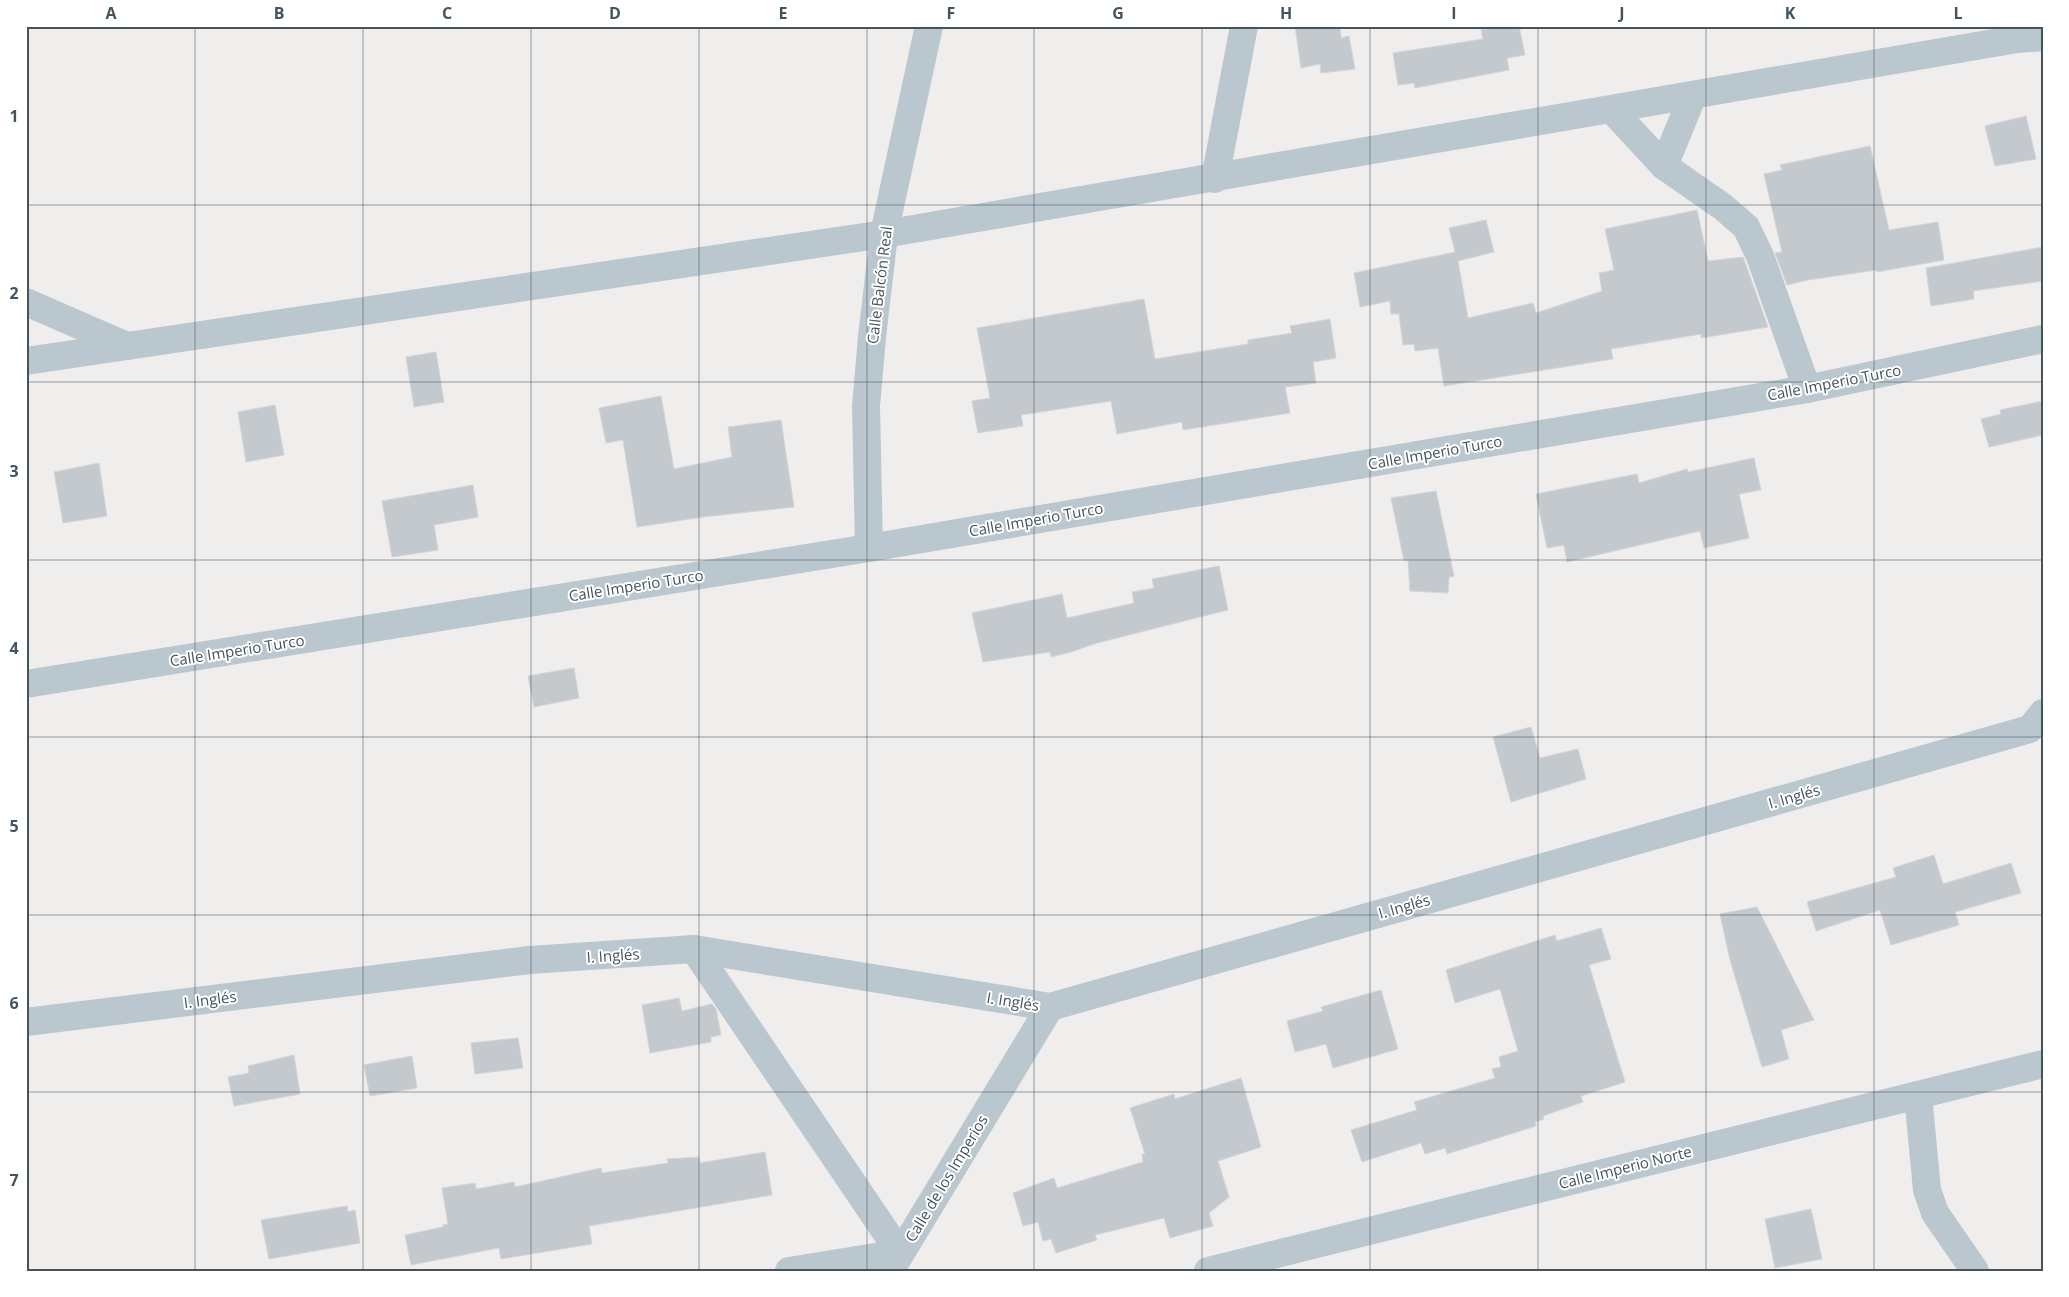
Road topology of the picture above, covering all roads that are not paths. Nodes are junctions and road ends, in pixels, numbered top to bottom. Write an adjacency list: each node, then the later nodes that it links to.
1 (928, 26): 8 (street, Calle Balcón Real)
2 (1244, 26): 7 (street)
3 (2043, 37): 4 (street)
4 (1693, 95): 5 (street); 6 (street)
5 (1612, 110): 6 (street); 7 (street)
6 (1664, 166): 13 (street)
7 (1215, 179): 8 (street)
8 (884, 234): 11 (street); 14 (street, Calle Balcón Real)
9 (26, 302): 11 (street)
10 (2043, 339): 13 (street, Calle Imperio Turco)
11 (126, 346): 12 (street)
12 (26, 361)
13 (1806, 389): 14 (street, Calle Imperio Turco)
14 (869, 548): 15 (street, Calle Imperio Turco)
15 (26, 684)
16 (2036, 721): 18 (street, I. Inglés)
17 (694, 949): 18 (street, I. Inglés); 19 (street, I. Inglés); 22 (street)
18 (1050, 1007): 22 (street, Calle de los Imperios)
19 (26, 1022)
20 (2043, 1064): 21 (street, Calle Imperio Norte)
21 (1918, 1095): 24 (street, Calle Imperio Norte); 25 (street)
22 (895, 1262): 23 (street, Calle de los Imperios)
23 (789, 1271)
24 (1208, 1271)
25 (1975, 1271)

